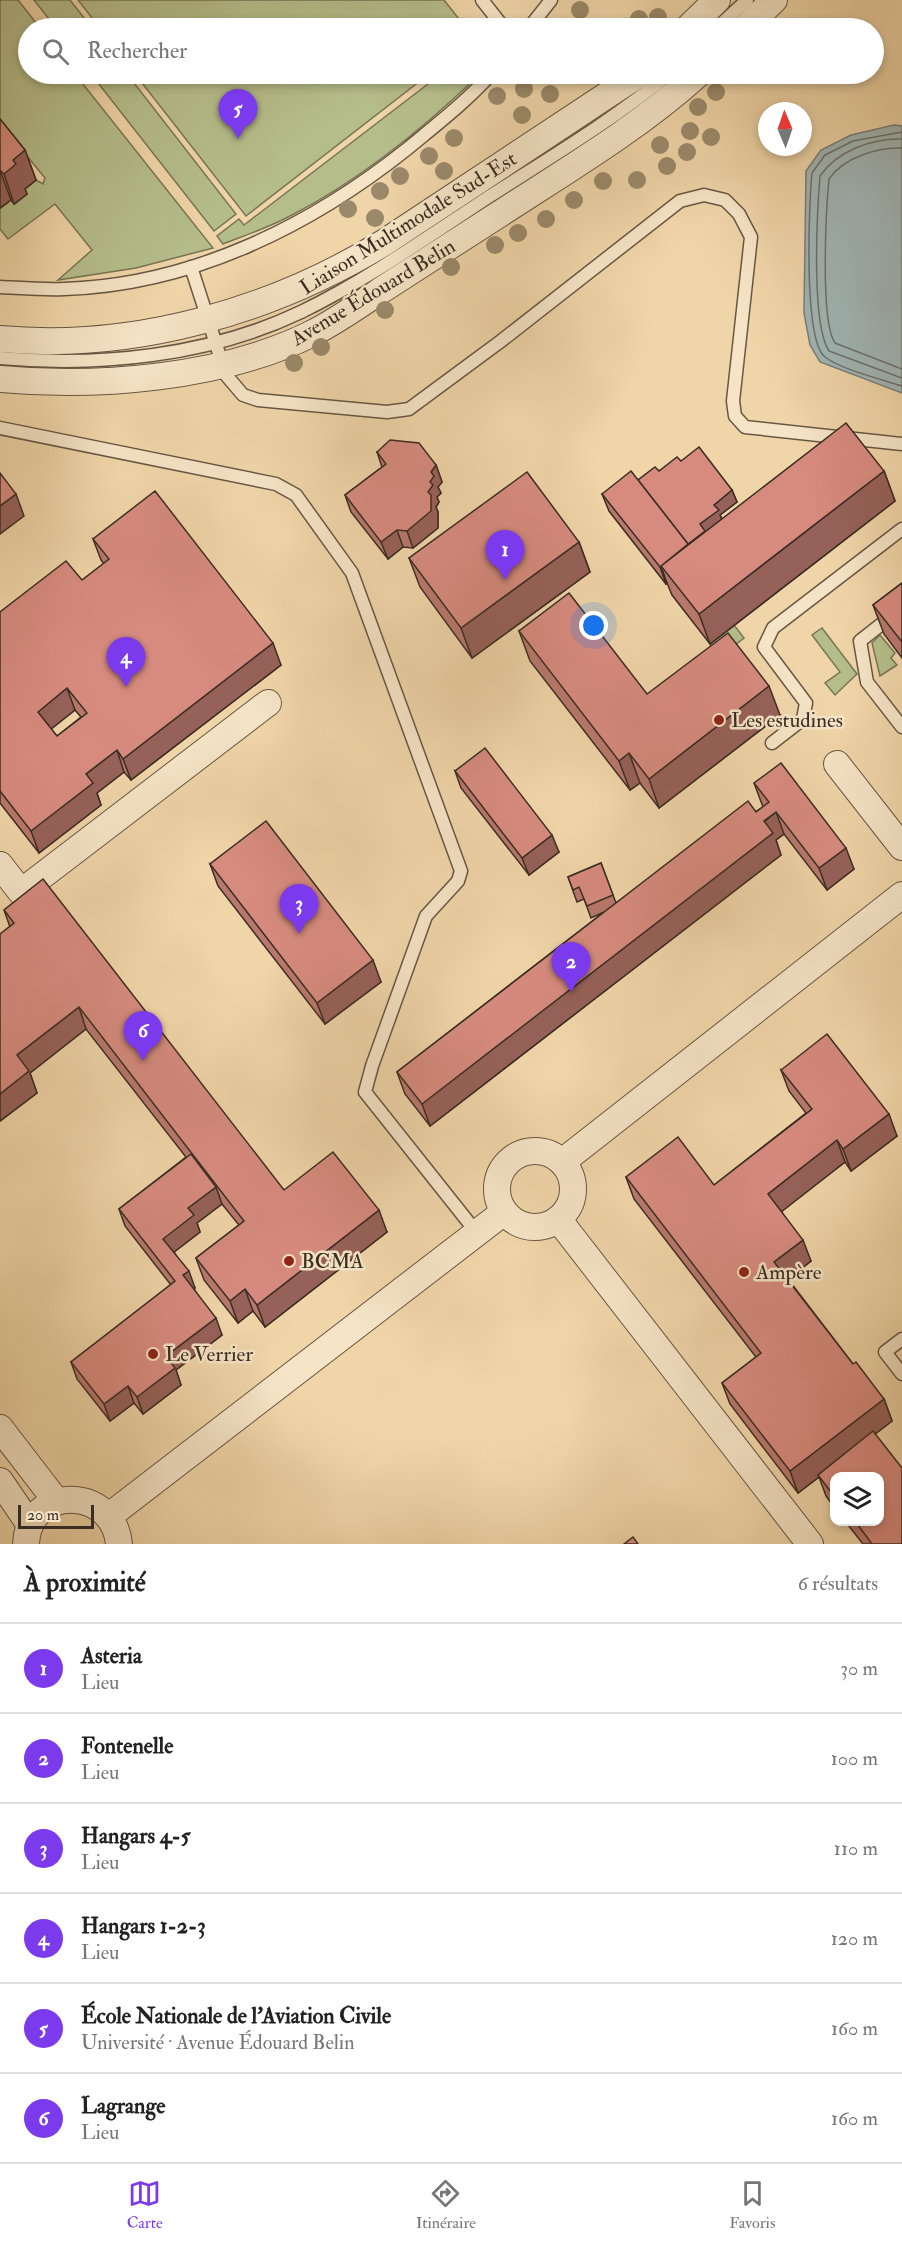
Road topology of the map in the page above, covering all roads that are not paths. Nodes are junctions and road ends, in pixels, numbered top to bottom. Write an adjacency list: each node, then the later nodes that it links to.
1 (482, 0): 6 (lane)
2 (551, 0): 7 (lane)
3 (717, 0): 8 (street)
4 (774, 0): 5 (street)
5 (747, 12)
6 (496, 18)
7 (537, 18)
8 (698, 18)
9 (482, 84): 13 (lane)
10 (626, 84): 15 (street, Avenue Édouard Belin)
11 (656, 84): 15 (lane, Liaison Multimodale Sud-Est)
12 (686, 84): 18 (street, Avenue Édouard Belin)
13 (191, 267): 14 (lane); 15 (lane)
14 (0, 287)
15 (211, 330): 16 (street, Avenue Édouard Belin); 17 (lane, Liaison Multimodale Sud-Est); 18 (lane)
16 (0, 339)
17 (0, 358)
18 (223, 366): 19 (street, Avenue Édouard Belin); 21 (lane)
19 (0, 379)
20 (0, 428): 34 (lane)
21 (902, 444)
22 (902, 530): 26 (lane)
23 (902, 608): 25 (lane)
24 (268, 703): 29 (street)
25 (902, 727)
26 (772, 743)
27 (837, 764): 28 (street)
28 (902, 847)
29 (0, 865)
30 (902, 895): 31 (street)
31 (562, 1162): 32 (street); 33 (street)
32 (504, 1212): 33 (street); 34 (street)
33 (558, 1219): 43 (street)
34 (477, 1233): 40 (street)
35 (902, 1339): 36 (lane)
36 (902, 1374)
37 (0, 1428): 39 (street)
38 (0, 1481): 41 (street)
39 (57, 1502): 40 (street); 41 (street)
40 (109, 1516): 42 (street)
41 (28, 1534)
42 (118, 1544)
43 (810, 1544)

